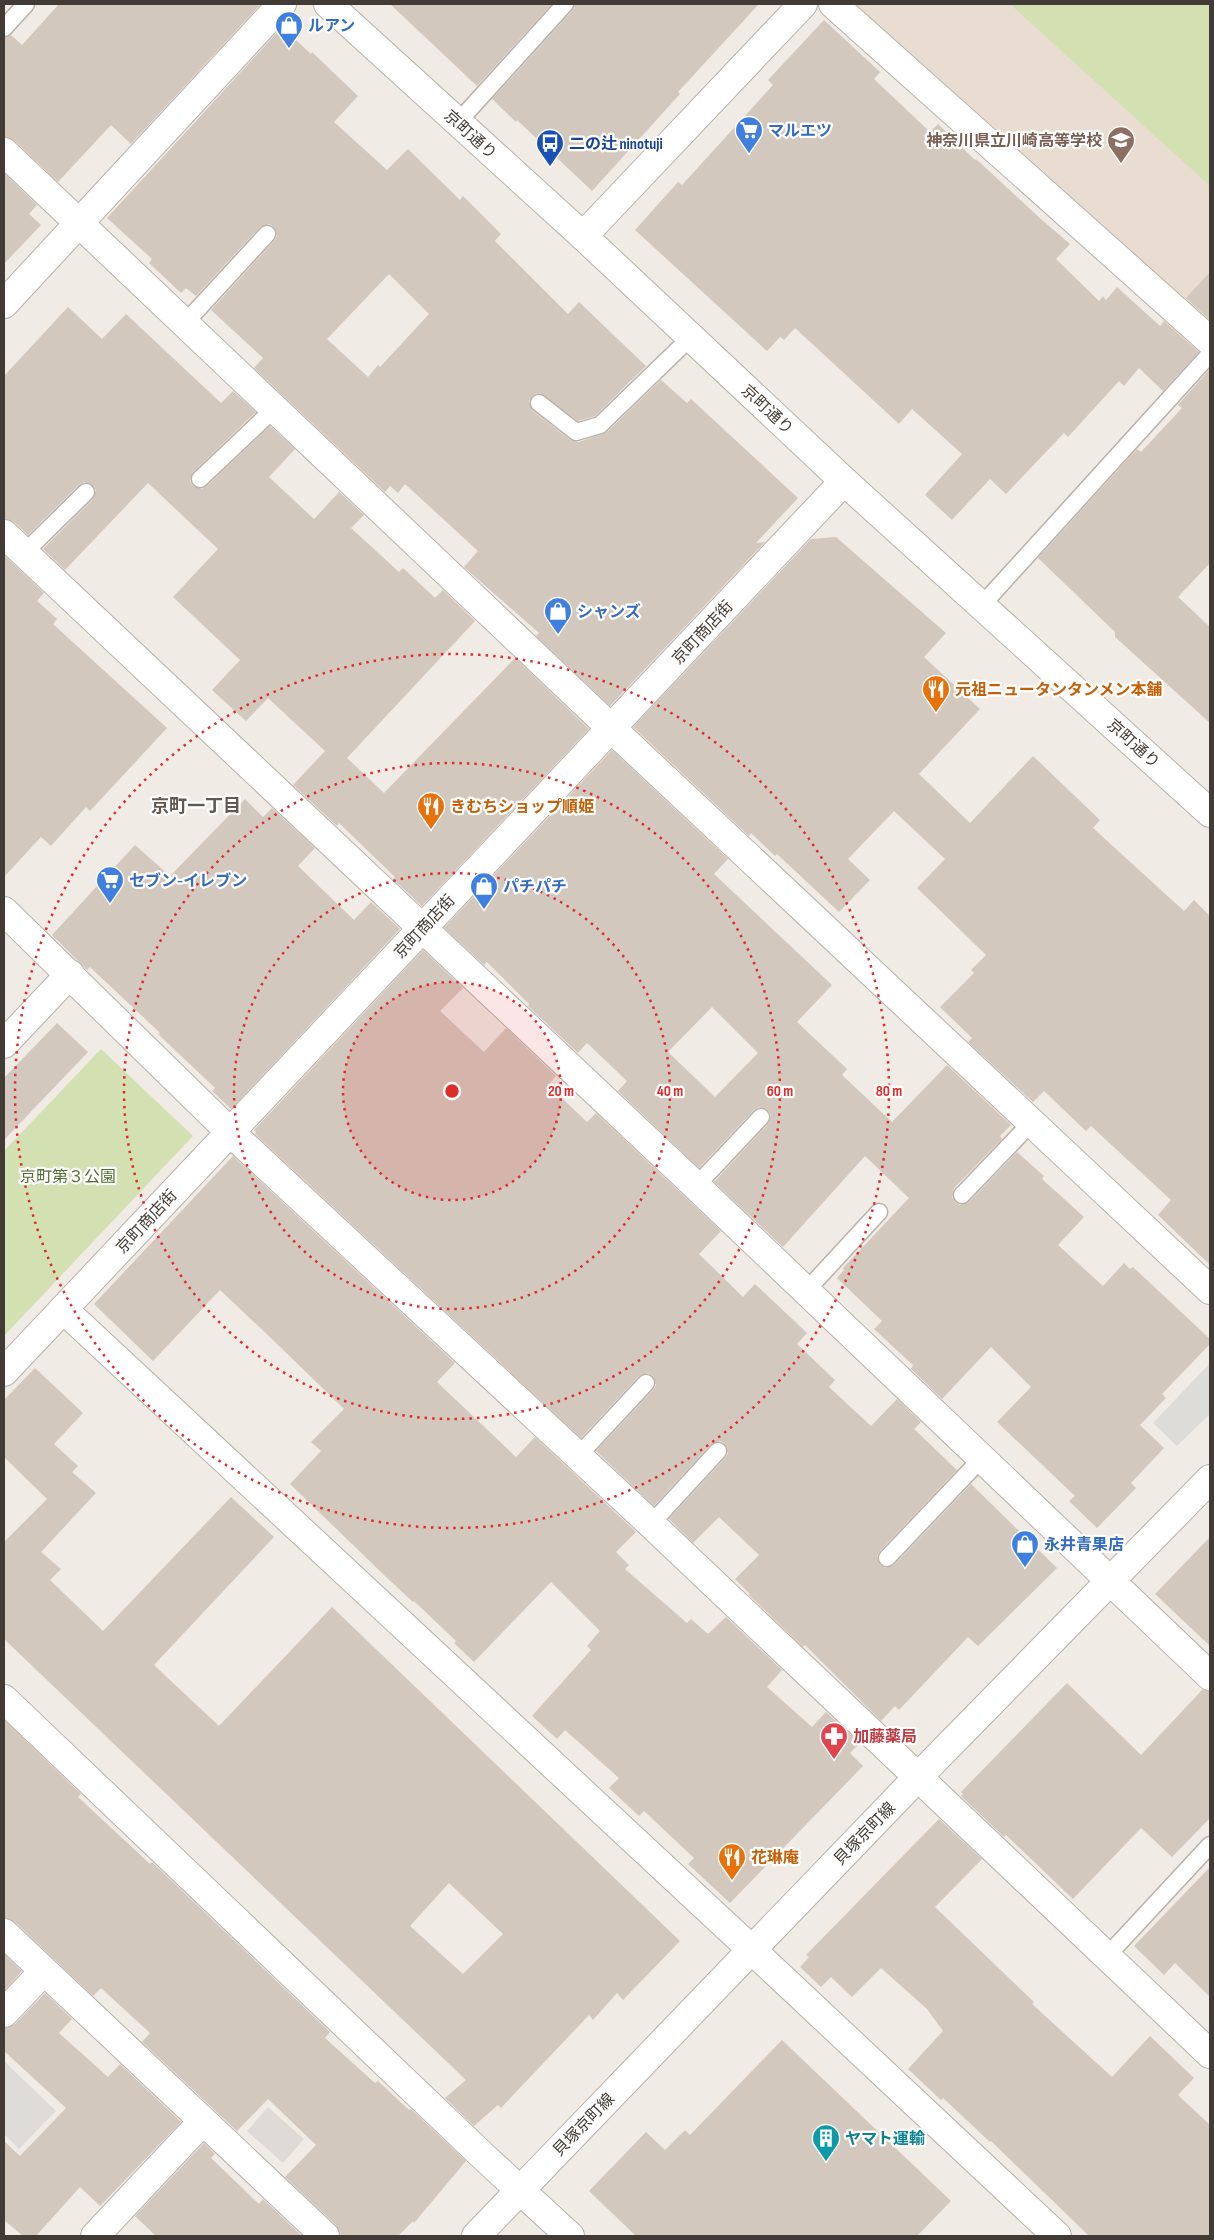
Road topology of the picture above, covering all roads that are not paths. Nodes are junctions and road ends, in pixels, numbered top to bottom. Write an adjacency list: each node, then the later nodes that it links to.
1 (26, 4): 7 (lane)
2 (282, 4): 10 (street)
3 (328, 4): 8 (street, 京町通り)
4 (565, 4): 8 (lane)
5 (803, 4): 12 (street)
6 (833, 4): 16 (street)
7 (4, 28)
8 (458, 122): 12 (street, 京町通り)
9 (4, 152): 10 (street)
10 (80, 224): 13 (street); 14 (street)
11 (267, 234): 14 (lane)
12 (583, 236): 15 (street, 京町通り)
13 (4, 304)
14 (185, 323): 19 (street)
15 (691, 337): 18 (lane); 21 (street, 京町通り)
16 (1210, 341)
17 (1210, 354): 24 (lane)
18 (539, 403)
19 (275, 408): 20 (lane); 25 (street)
20 (200, 479)
21 (844, 481): 24 (street, 京町通り); 25 (street, 京町商店街)
22 (86, 492): 23 (lane)
23 (10, 543): 28 (street)
24 (982, 605): 26 (street, 京町通り)
25 (611, 728): 28 (street, 京町商店街); 32 (street)
26 (1210, 812)
27 (4, 911): 29 (street)
28 (423, 928): 33 (street, 京町商店街); 34 (street)
29 (70, 974): 30 (street); 33 (street)
30 (4, 1044)
31 (761, 1117): 34 (lane)
32 (1032, 1122): 35 (lane); 37 (street)
33 (230, 1132): 39 (street, 京町商店街); 43 (street)
34 (696, 1186): 38 (street)
35 (962, 1195)
36 (879, 1212): 38 (lane)
37 (1210, 1290)
38 (806, 1291): 44 (street)
39 (63, 1309): 40 (street, 京町商店街); 54 (street)
40 (4, 1372)
41 (646, 1383): 43 (lane)
42 (718, 1451): 46 (lane)
43 (578, 1456): 46 (street)
44 (982, 1458): 47 (lane); 48 (street)
45 (1210, 1479): 48 (street, 貝塚京町線)
46 (651, 1524): 51 (street)
47 (887, 1558)
48 (1111, 1581): 49 (street); 51 (street, 貝塚京町線)
49 (1210, 1676)
50 (4, 1698): 60 (street)
51 (918, 1777): 54 (street, 貝塚京町線); 55 (street)
52 (1210, 1845): 55 (lane)
53 (4, 1933): 56 (street)
54 (752, 1950): 60 (street, 貝塚京町線); 65 (street)
55 (1107, 1956): 58 (street)
56 (44, 1971): 57 (street); 59 (street)
57 (4, 2013)
58 (1210, 2054)
59 (202, 2122): 61 (street); 62 (street)
60 (520, 2190): 63 (street, 貝塚京町線); 64 (street)
61 (95, 2236)
62 (325, 2236)
63 (476, 2236)
64 (570, 2236)
65 (1057, 2236)

